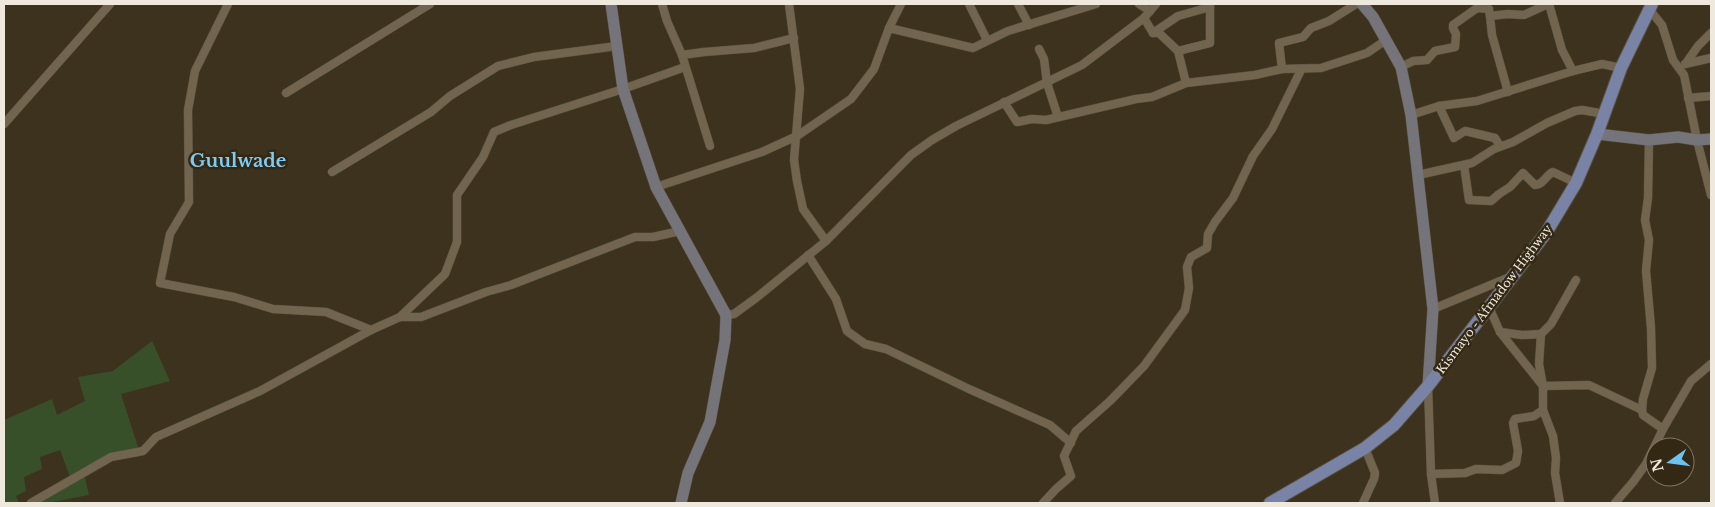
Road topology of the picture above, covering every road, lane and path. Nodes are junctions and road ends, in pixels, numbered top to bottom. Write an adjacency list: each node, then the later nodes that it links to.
1 (110, 4): 53 (street)
2 (228, 4): 76 (street)
3 (430, 4): 45 (street)
4 (611, 4): 29 (street)
5 (662, 4): 32 (street)
6 (789, 4): 26 (street)
7 (901, 4): 23 (street)
8 (969, 4): 27 (street)
9 (1018, 4): 22 (street)
10 (1096, 4): 22 (street)
11 (1139, 4): 19 (street)
12 (1156, 4): 19 (street)
13 (1356, 4): 38 (street)
14 (1362, 4): 28 (street)
15 (1549, 4): 20 (street); 40 (street)
16 (1210, 5): 24 (street); 31 (street)
17 (1477, 6): 20 (street); 36 (street)
18 (1650, 7): 34 (street); 37 (main road, Kismayo - Afmadow Highway)
19 (1150, 12): 21 (street)
20 (1490, 16): 44 (street)
21 (1144, 18): 24 (street); 41 (street)
22 (1030, 25): 27 (street)
23 (890, 28): 27 (street); 55 (street)
24 (1153, 33): 31 (street)
25 (1711, 33): 34 (street)
26 (794, 38): 32 (street); 55 (street)
27 (986, 40)
28 (1386, 40): 36 (street); 39 (street)
29 (617, 46): 43 (street); 62 (street)
30 (1039, 49): 41 (street)
31 (1178, 51): 42 (street)
32 (682, 55): 35 (street)
33 (1711, 58): 34 (street)
34 (1683, 65): 47 (street)
35 (685, 67): 43 (street); 59 (street)
36 (1401, 67): 50 (street)
37 (1621, 68): 40 (street); 51 (main road, Kismayo - Afmadow Highway)
38 (1282, 69): 39 (street); 42 (street)
39 (1301, 70): 85 (street)
40 (1573, 71): 44 (street)
41 (1047, 83): 48 (street); 52 (street)
42 (1186, 83): 52 (street)
43 (623, 89): 65 (street); 75 (street)
44 (1508, 92): 49 (street)
45 (286, 93)
46 (1711, 96): 47 (street)
47 (1688, 98): 58 (street)
48 (1004, 102): 52 (street); 68 (street)
49 (1439, 106): 50 (street); 60 (street)
50 (1411, 114): 63 (street)
51 (1605, 114): 54 (main road, Kismayo - Afmadow Highway); 60 (street)
52 (1058, 117)
53 (4, 124)
54 (1597, 134): 57 (street); 64 (main road, Kismayo - Afmadow Highway)
55 (797, 136): 65 (street); 68 (street)
56 (1711, 139): 58 (street)
57 (1649, 140): 58 (street); 83 (street)
58 (1696, 140): 66 (street)
59 (710, 146)
60 (1500, 146): 61 (street)
61 (1464, 165): 63 (street); 64 (street)
62 (332, 172)
63 (1418, 175): 73 (street)
64 (1576, 183): 70 (main road, Kismayo - Afmadow Highway)
65 (656, 188): 67 (street)
66 (1711, 195)
67 (680, 231): 74 (street); 75 (street)
68 (826, 241): 69 (street)
69 (808, 255): 74 (street); 85 (street)
70 (1512, 277): 72 (main road, Kismayo - Afmadow Highway); 73 (street)
71 (1576, 280): 78 (street)
72 (1489, 307): 77 (street); 80 (main road, Kismayo - Afmadow Highway)
73 (1433, 309): 80 (street)
74 (726, 315): 90 (street)
75 (400, 317): 76 (street)
76 (371, 330): 89 (street)
77 (1500, 332): 78 (street); 81 (street)
78 (1541, 334): 81 (street)
79 (1711, 364): 84 (street)
80 (1428, 386): 86 (main road, Kismayo - Afmadow Highway); 87 (street)
81 (1543, 386): 82 (street); 83 (street)
82 (1543, 410): 87 (street); 95 (street)
83 (1642, 410): 84 (street)
84 (1663, 429): 88 (street)
85 (1071, 443): 91 (street)
86 (1365, 448): 92 (main road, Kismayo - Afmadow Highway); 93 (street)
87 (1431, 474): 94 (street)
88 (1619, 501)
89 (31, 503)
90 (681, 503)
91 (1043, 503)
92 (1270, 503)
93 (1363, 503)
94 (1435, 503)
95 (1560, 503)

